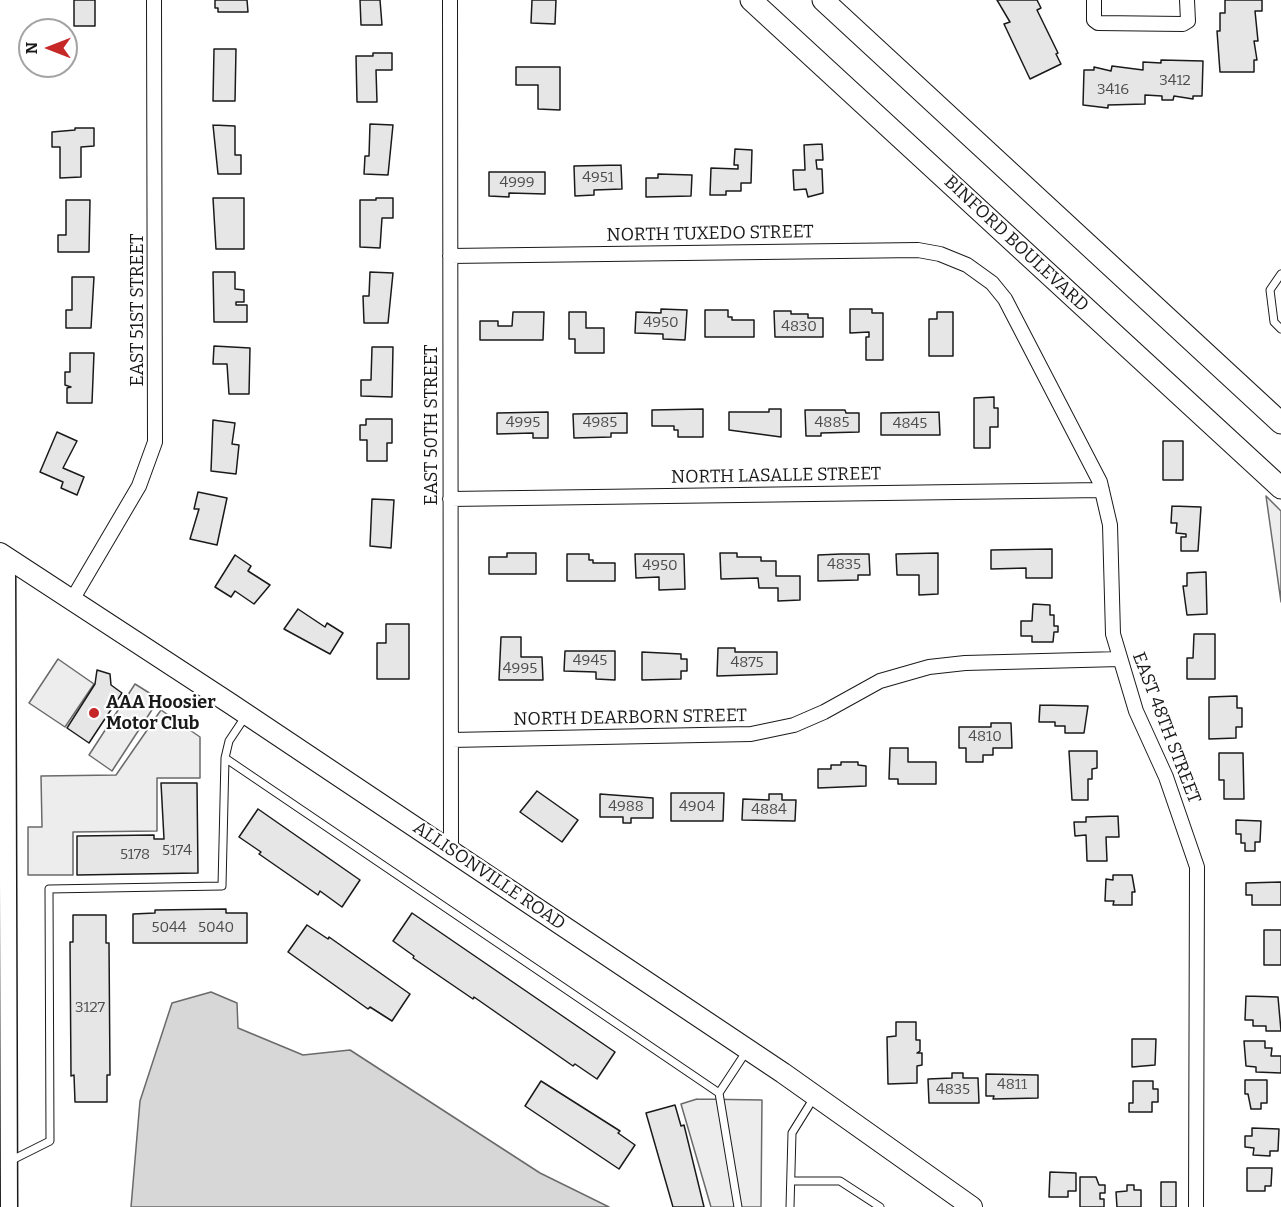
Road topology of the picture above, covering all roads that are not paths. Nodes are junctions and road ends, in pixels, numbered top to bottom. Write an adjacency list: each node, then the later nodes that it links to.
1 (154, 0): 16 (street, EAST 51ST STREET)
2 (450, 0): 7 (street, EAST 50TH STREET)
3 (751, 0): 12 (main road, BINFORD BOULEVARD)
4 (823, 0): 11 (main road)
5 (1094, 0): 6 (street)
6 (1187, 0)
7 (450, 256): 8 (street, NORTH TUXEDO STREET); 14 (street, EAST 50TH STREET)
8 (967, 265): 13 (street, EAST 48TH STREET)
9 (1281, 274): 10 (lane)
10 (1281, 329)
11 (1281, 423)
12 (1281, 488)
13 (1102, 490): 14 (street, NORTH LASALLE STREET); 18 (street, EAST 48TH STREET)
14 (450, 499): 22 (street, EAST 50TH STREET)
15 (3, 556): 16 (main road, ALLISONVILLE ROAD); 17 (street)
16 (72, 600): 20 (main road, ALLISONVILLE ROAD)
17 (4, 628): 19 (street)
18 (1120, 659): 22 (street, NORTH DEARBORN STREET); 35 (street, EAST 48TH STREET)
19 (4, 694): 21 (street)
20 (246, 714): 23 (lane); 24 (main road, ALLISONVILLE ROAD)
21 (4, 737): 28 (street)
22 (451, 740): 24 (street, EAST 50TH STREET)
23 (225, 758): 26 (lane); 28 (lane)
24 (451, 851): 25 (main road, ALLISONVILLE ROAD)
25 (748, 1050): 26 (lane); 27 (main road, ALLISONVILLE ROAD)
26 (719, 1093): 31 (lane)
27 (815, 1096): 29 (lane); 34 (main road, ALLISONVILLE ROAD)
28 (9, 1162): 30 (street)
29 (791, 1181): 32 (lane); 33 (lane)
30 (9, 1207)
31 (738, 1207)
32 (790, 1207)
33 (880, 1207)
34 (972, 1207)
35 (1196, 1207)

